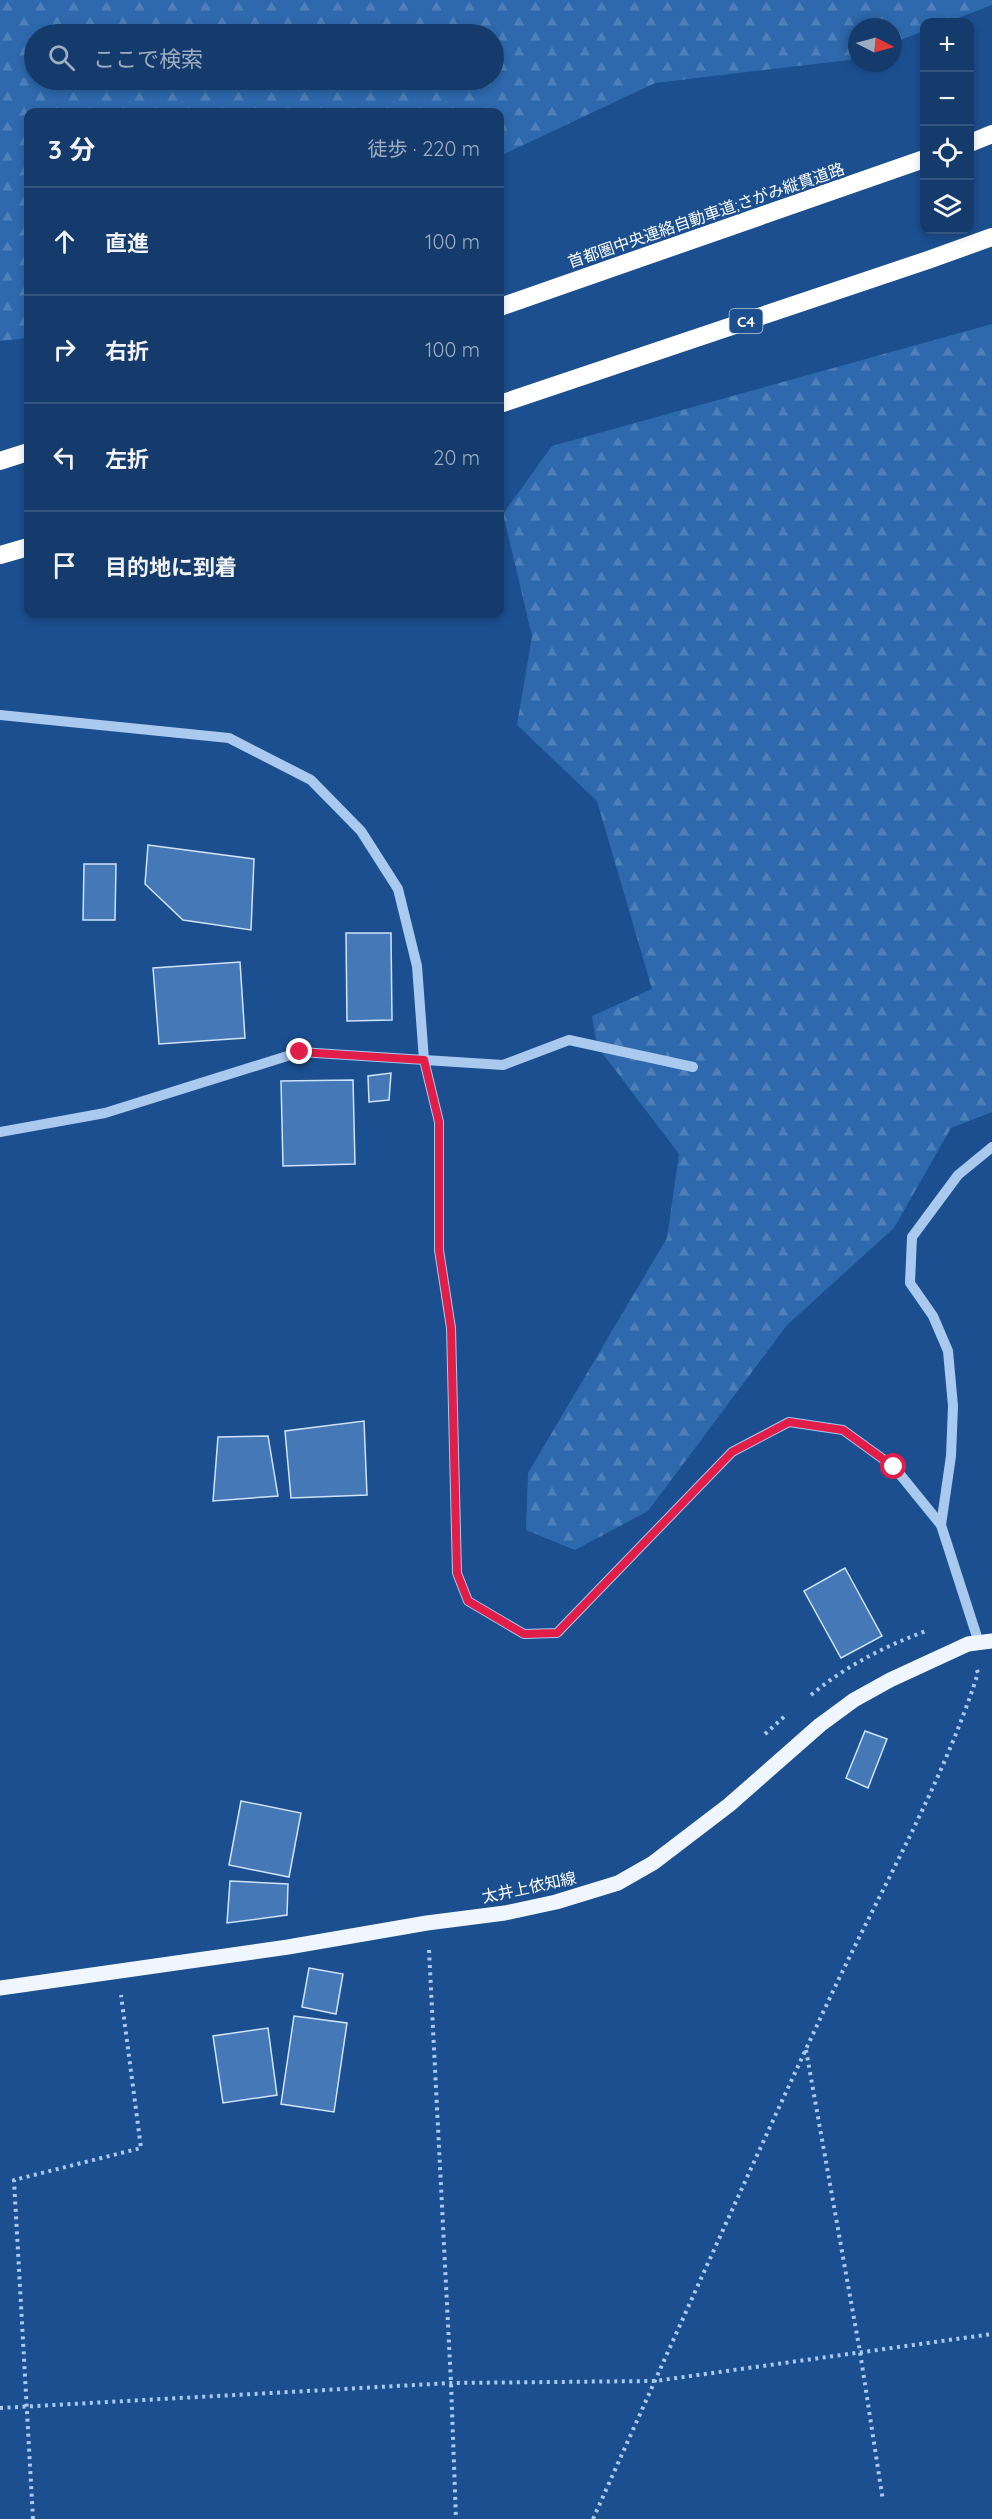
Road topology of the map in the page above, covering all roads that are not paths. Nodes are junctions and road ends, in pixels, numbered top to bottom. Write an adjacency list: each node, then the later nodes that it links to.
1 (992, 134): 2 (highway)
2 (974, 141)
3 (920, 160): 5 (highway, 首都圏中央連絡自動車道;さがみ縦貫道路)
4 (992, 237): 6 (highway, C4)
5 (504, 306)
6 (504, 403)
7 (24, 453): 8 (highway)
8 (0, 461)
9 (24, 548): 10 (highway)
10 (0, 555)
11 (0, 715): 12 (street)
12 (424, 1060): 13 (street); 14 (street); 16 (street)
13 (693, 1067)
14 (0, 1132)
15 (992, 1147): 16 (street)
16 (941, 1526): 17 (street)
17 (979, 1642): 18 (main road, 太井上依知線)
18 (0, 1988)

